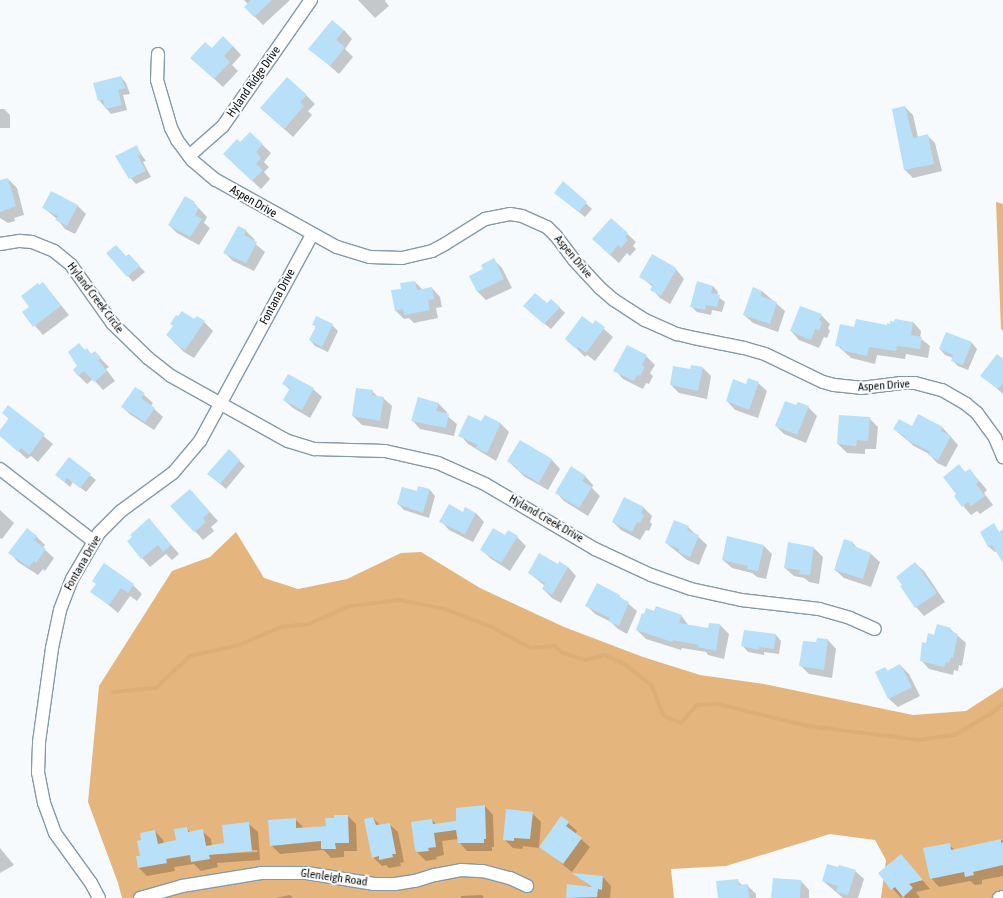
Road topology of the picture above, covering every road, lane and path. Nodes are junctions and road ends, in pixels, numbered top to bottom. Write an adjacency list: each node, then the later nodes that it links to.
1 (311, 0): 3 (street, Hyland Ridge Drive)
2 (158, 54): 3 (street, Aspen Drive)
3 (189, 156): 4 (street, Aspen Drive)
4 (312, 235): 6 (street, Fontana Drive); 7 (street, Aspen Drive)
5 (0, 244): 6 (street, Hyland Creek Circle)
6 (221, 405): 9 (street, Fontana Drive); 10 (street, Hyland Creek Drive)
7 (1003, 457)
8 (0, 469): 9 (street)
9 (93, 541): 13 (street, Fontana Drive)
10 (875, 629)
11 (528, 886): 14 (street, Glenleigh Road)
12 (1003, 897): 15 (street)
13 (98, 898)
14 (140, 898)
15 (999, 898)

